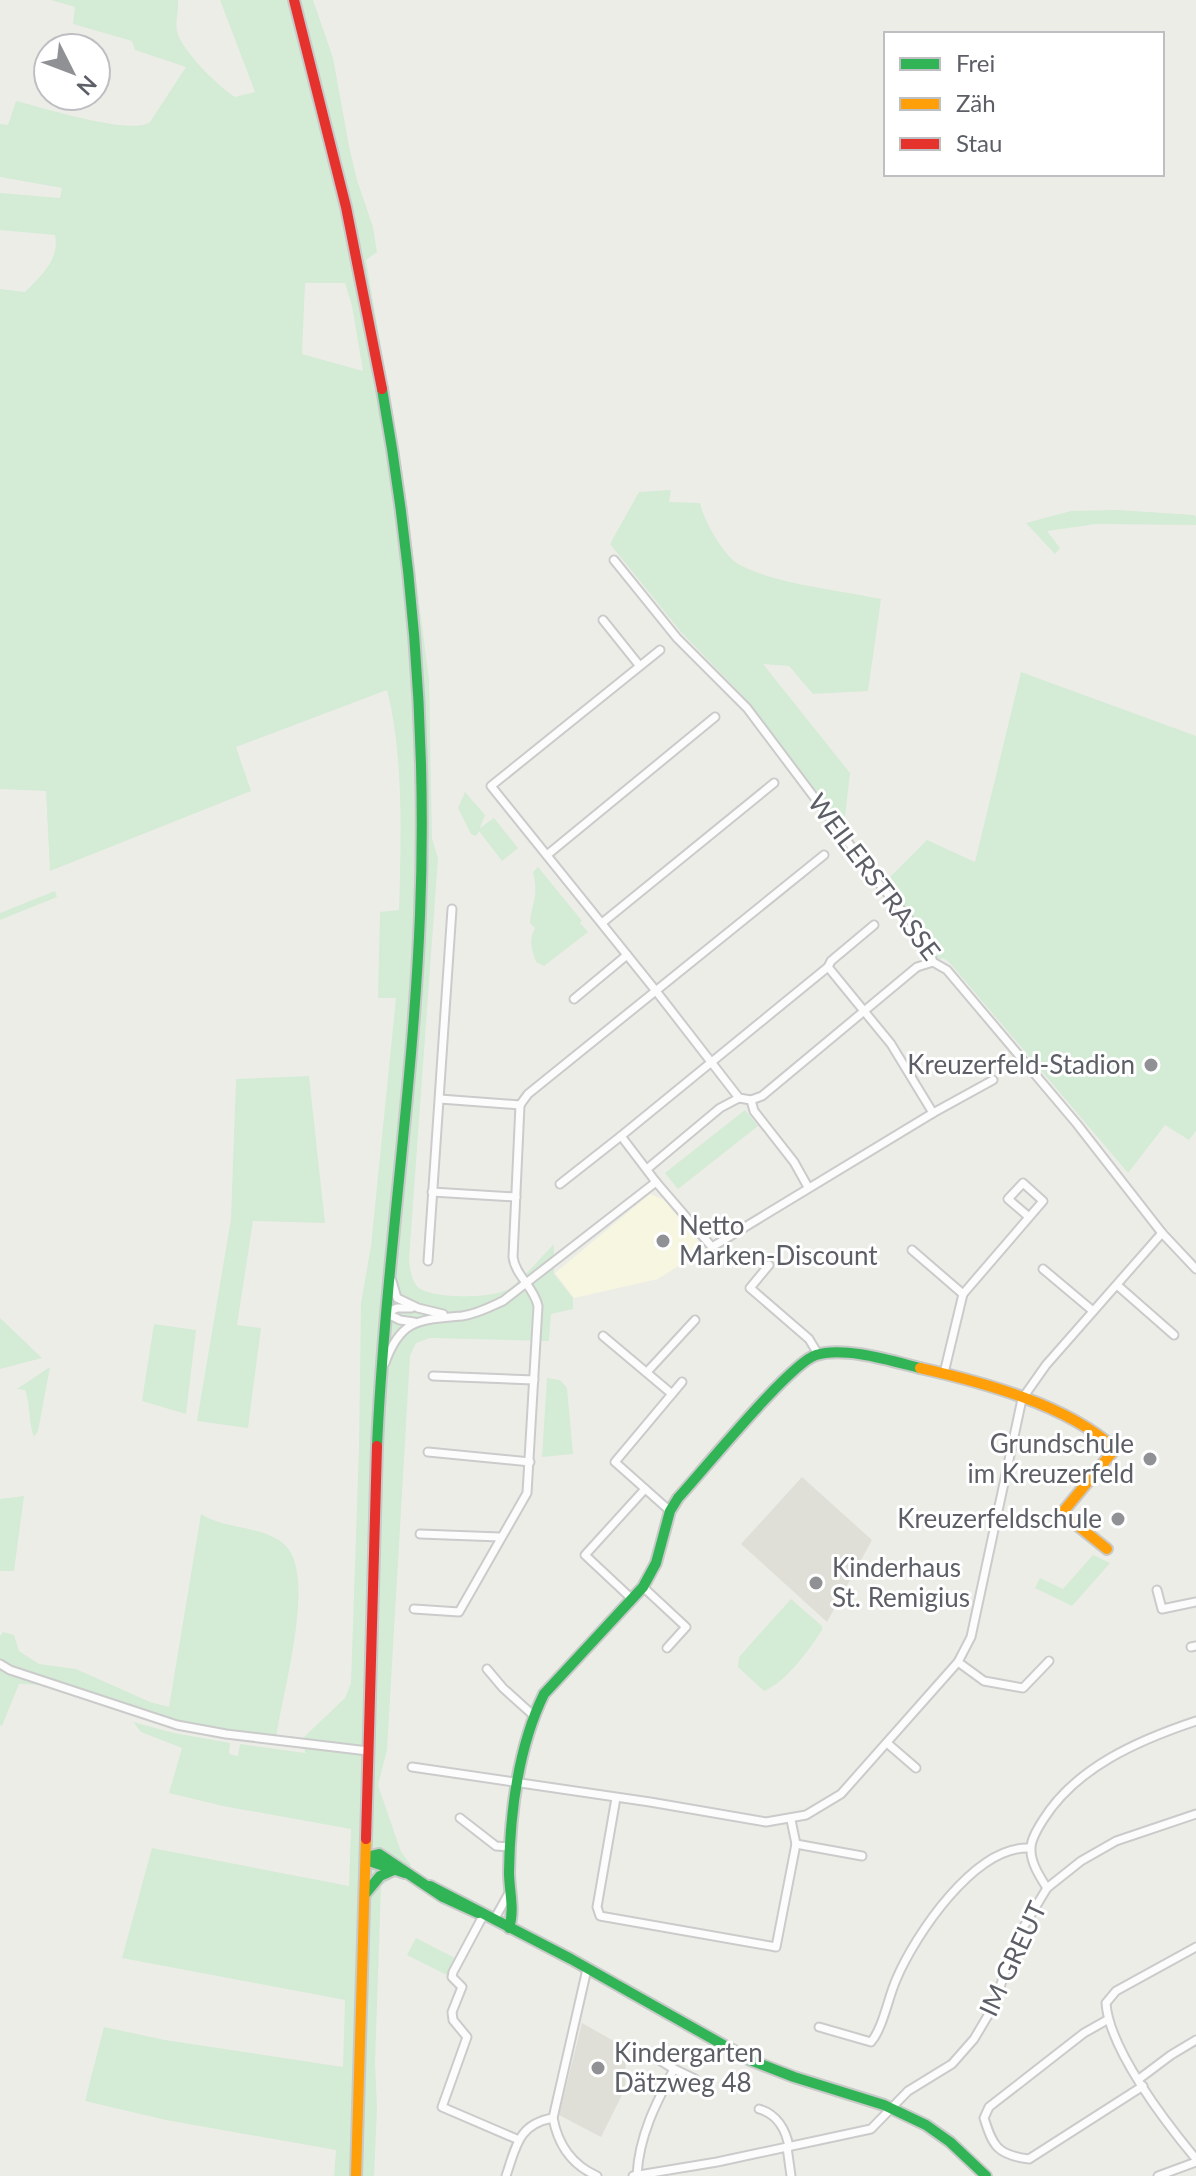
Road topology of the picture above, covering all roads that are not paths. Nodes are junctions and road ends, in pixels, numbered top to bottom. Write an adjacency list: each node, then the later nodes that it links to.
1 (294, 0): 38 (main road)
2 (614, 560): 14 (street, WEILERSTRASSE)
3 (603, 620): 5 (street)
4 (660, 650): 5 (street)
5 (639, 665): 8 (street)
6 (715, 717): 8 (street)
7 (774, 783): 11 (street)
8 (547, 855): 11 (street)
9 (824, 855): 16 (street)
10 (452, 909): 22 (street)
11 (602, 923): 13 (street)
12 (874, 925): 15 (street)
13 (627, 955): 16 (street); 17 (street)
14 (933, 962): 18 (street); 34 (street, WEILERSTRASSE)
15 (828, 967): 18 (street); 19 (street)
16 (656, 991): 19 (street); 24 (street)
17 (574, 999)
18 (864, 1010): 23 (street); 25 (street)
19 (712, 1062): 21 (street); 26 (street)
20 (993, 1080): 25 (street)
21 (739, 1098): 23 (street); 27 (street)
22 (440, 1099): 24 (street); 31 (street)
23 (751, 1100): 30 (street)
24 (520, 1105): 32 (street)
25 (933, 1113): 30 (street)
26 (621, 1136): 27 (street); 29 (street)
27 (647, 1169): 28 (street)
28 (656, 1182): 30 (street); 41 (street)
29 (560, 1184)
30 (808, 1187)
31 (432, 1192): 32 (street); 36 (street)
32 (516, 1197): 41 (street)
33 (1029, 1217): 33 (street); 43 (street)
34 (1162, 1233): 40 (street, WEILERSTRASSE); 42 (street)
35 (912, 1250): 43 (street)
36 (428, 1261)
37 (769, 1265): 52 (street)
38 (390, 1266): 44 (street); 46 (main road)
39 (1043, 1269): 45 (street)
40 (1196, 1269)
41 (527, 1283): 47 (street); 57 (street)
42 (1117, 1285): 45 (street); 50 (street)
43 (963, 1294): 54 (street)
44 (418, 1308): 46 (street); 47 (street)
45 (1093, 1311): 60 (street)
46 (386, 1313): 49 (street); 55 (main road)
47 (449, 1316): 49 (street)
48 (695, 1320): 53 (street)
49 (414, 1322): 55 (street)
50 (1174, 1335)
51 (603, 1336): 53 (street)
52 (818, 1354): 54 (main road); 64 (main road)
53 (647, 1372): 59 (street)
54 (944, 1373): 60 (main road)
55 (381, 1374): 81 (main road)
56 (433, 1376): 57 (street)
57 (534, 1380): 62 (street)
58 (682, 1382): 59 (street)
59 (672, 1394): 63 (street)
60 (1022, 1399): 67 (main road); 75 (street)
61 (428, 1452): 62 (street)
62 (530, 1462): 66 (street)
63 (645, 1489): 64 (street); 70 (street)
64 (670, 1511): 68 (main road)
65 (420, 1534): 66 (street)
66 (500, 1537): 72 (street)
67 (1107, 1549)
68 (643, 1587): 70 (main road); 73 (street)
69 (1157, 1590): 71 (street)
70 (632, 1599): 78 (main road)
71 (1196, 1602)
72 (414, 1609)
73 (667, 1648)
74 (1049, 1661): 75 (street)
75 (958, 1662): 80 (street)
76 (0, 1664): 81 (street)
77 (487, 1669): 78 (street)
78 (533, 1715): 84 (main road)
79 (1196, 1721): 92 (street)
80 (887, 1743): 83 (street); 88 (street)
81 (368, 1751): 89 (main road)
82 (412, 1767): 84 (street)
83 (916, 1768)
84 (519, 1785): 85 (street); 91 (main road)
85 (616, 1798): 88 (street); 90 (street)
86 (1196, 1814): 96 (street, IM GREUT)
87 (460, 1818): 91 (street)
88 (791, 1820): 90 (street)
89 (366, 1831): 94 (main road); 95 (main road)
90 (796, 1844): 93 (street)
91 (510, 1847): 97 (main road)
92 (1030, 1848): 96 (street); 104 (street)
93 (862, 1856)
94 (366, 1858): 95 (main road); 98 (main road)
95 (392, 1865): 98 (main road); 99 (main road)
96 (1047, 1888): 110 (street, IM GREUT)
97 (509, 1893): 99 (street); 100 (main road)
98 (365, 1895): 116 (main road)
99 (489, 1917): 100 (main road); 113 (street)
100 (509, 1928): 102 (main road)
101 (1196, 1947): 103 (street)
102 (587, 1969): 110 (main road); 112 (street)
103 (1107, 2020): 109 (street); 109 (street)
104 (819, 2027)
105 (1196, 2040): 109 (street)
106 (656, 2058): 107 (street)
107 (674, 2069): 108 (street); 119 (street)
108 (695, 2079)
109 (1141, 2082): 115 (street)
110 (890, 2108): 114 (street, IM GREUT); 121 (main road)
111 (759, 2109): 114 (street)
112 (553, 2118): 113 (street); 118 (street)
113 (519, 2140): 117 (street)
114 (788, 2147): 119 (street, IM GREUT); 120 (street)
115 (1196, 2160): 122 (street)
116 (356, 2176)
117 (506, 2176)
118 (597, 2176)
119 (635, 2176)
120 (791, 2176)
121 (986, 2176)
122 (1158, 2176)

